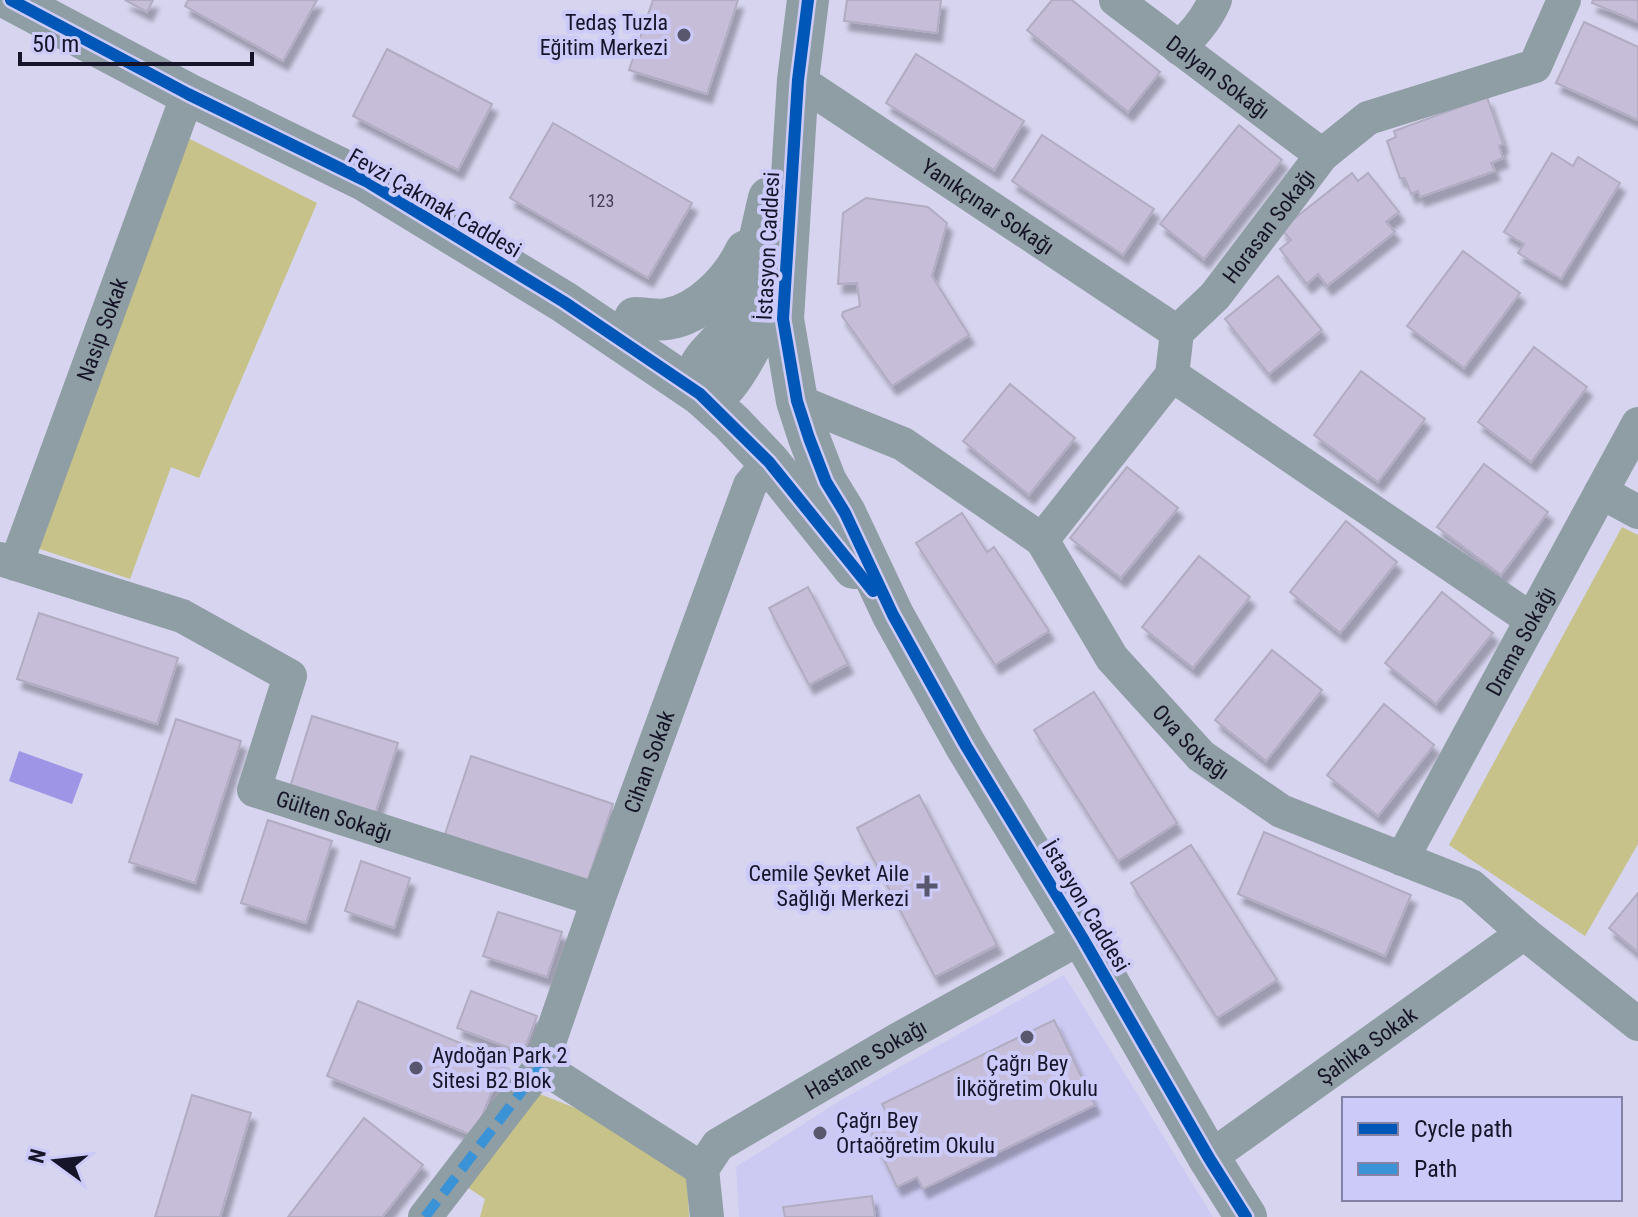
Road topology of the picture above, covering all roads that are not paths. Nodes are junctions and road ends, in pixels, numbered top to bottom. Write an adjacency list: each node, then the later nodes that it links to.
1 (11, 0): 8 (street, Fevzi Çakmak Caddesi)
2 (808, 0): 7 (street, İstasyon Caddesi)
3 (1116, 0): 6 (street, Dalyan Sokağı)
4 (1215, 0): 6 (street)
5 (1564, 0): 9 (street, Horasan Sokağı)
6 (1179, 48): 9 (street, Dalyan Sokağı)
7 (798, 80): 11 (street, İstasyon Caddesi); 12 (street, İstasyon Caddesi); 14 (street, Yanıkçınar Sokağı)
8 (188, 94): 10 (street, Fevzi Çakmak Caddesi); 24 (street, Nasip Sokak)
9 (1322, 155): 14 (street, Horasan Sokağı)
10 (366, 181): 13 (street); 16 (street, Fevzi Çakmak Caddesi)
11 (765, 215): 13 (street); 16 (street, İstasyon Caddesi)
12 (785, 253): 16 (street); 17 (street, İstasyon Caddesi)
13 (635, 318): 16 (street)
14 (1177, 332): 15 (street)
15 (1172, 375): 23 (street); 26 (street)
16 (709, 380): 19 (street, İstasyon Caddesi); 20 (street)
17 (797, 401): 20 (street, İstasyon Caddesi); 23 (street, Ova Sokağı)
18 (1638, 424): 21 (street, Drama Sokağı)
19 (769, 462): 25 (street, İstasyon Caddesi); 28 (street, Cihan Sokak)
20 (826, 482): 25 (street, İstasyon Caddesi)
21 (1601, 492): 22 (street); 26 (street, Drama Sokağı)
22 (1638, 512)
23 (1042, 540): 27 (street, Ova Sokağı)
24 (8, 561): 28 (street, Gülten Sokağı)
25 (893, 615): 30 (street, İstasyon Caddesi)
26 (1532, 620): 27 (street, Drama Sokağı)
27 (1402, 859): 29 (street, Ova Sokağı)
28 (598, 900): 32 (street, Cihan Sokak)
29 (1524, 933): 31 (street, Ova Sokağı); 33 (street, Şahika Sokak)
30 (1082, 937): 33 (street, İstasyon Caddesi); 34 (street, Hastane Sokağı)
31 (1638, 1024)
32 (541, 1066): 34 (street); 35 (street, Cihan Sokak)
33 (1209, 1158): 37 (street, İstasyon Caddesi)
34 (702, 1169): 36 (street)
35 (425, 1217)
36 (707, 1217)
37 (1246, 1217)

